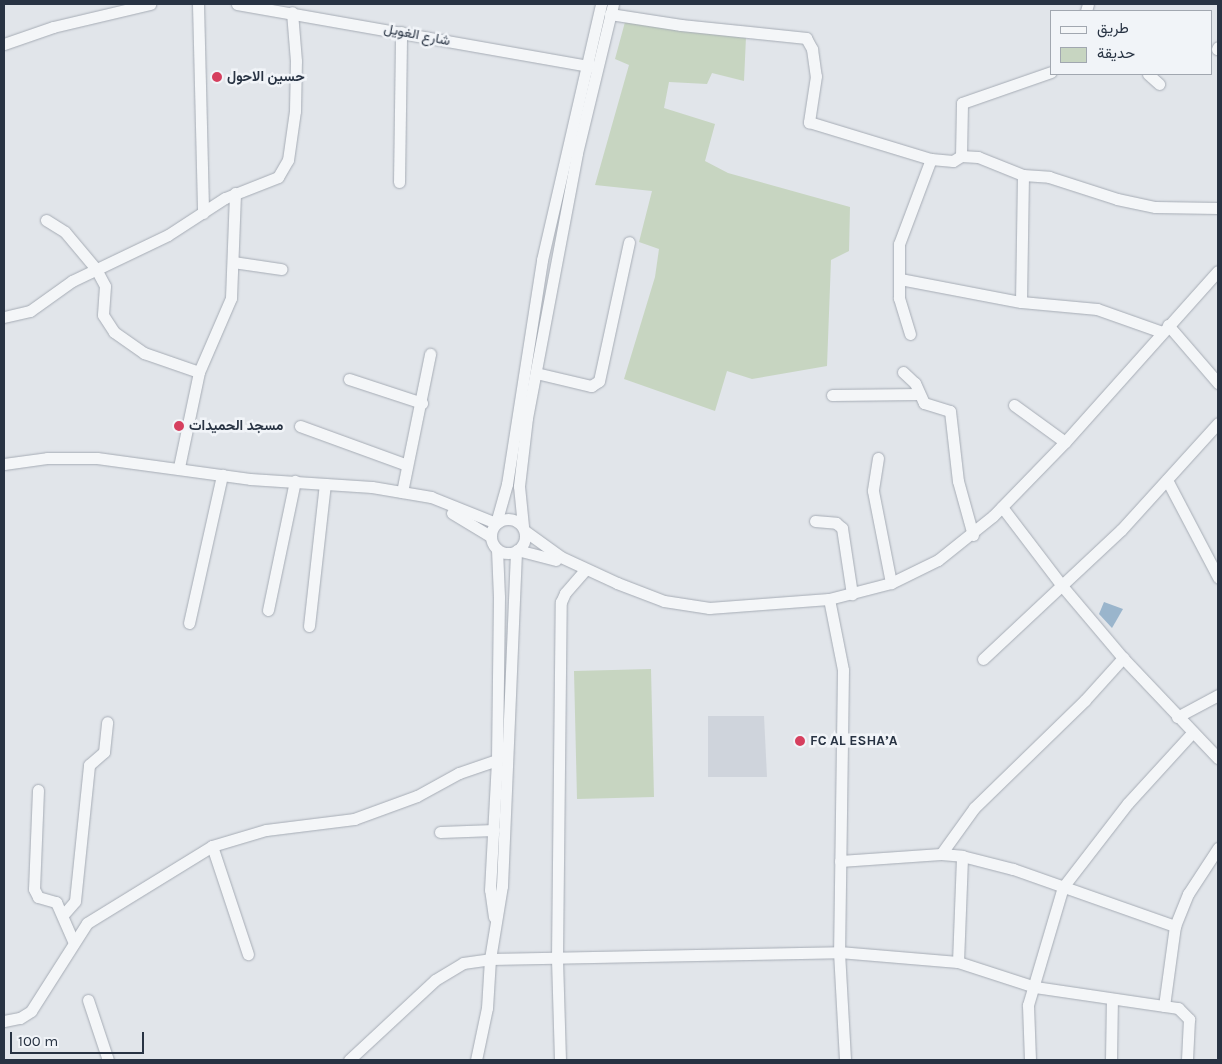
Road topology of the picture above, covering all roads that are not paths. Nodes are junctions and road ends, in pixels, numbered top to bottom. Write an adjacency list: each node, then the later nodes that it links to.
1 (150, 4): 9 (street)
2 (198, 4): 23 (street)
3 (237, 4): 5 (street, شارع الغويل)
4 (602, 4): 10 (street)
5 (262, 6): 7 (street, شارع الغويل)
6 (612, 9): 12 (street); 18 (street)
7 (292, 12): 8 (street, شارع الغويل); 21 (street)
8 (401, 32): 11 (street, شارع الغويل); 20 (street)
9 (4, 44)
10 (590, 49): 11 (street); 12 (street)
11 (564, 62): 12 (street, شارع الغويل); 16 (street)
12 (592, 67): 16 (street); 37 (street)
13 (1050, 72): 17 (street)
14 (1149, 75): 15 (street)
15 (1159, 84)
16 (580, 92): 58 (street)
17 (960, 156): 18 (street); 19 (street)
18 (932, 159): 30 (street)
19 (1023, 176): 22 (street); 31 (street)
20 (399, 182)
21 (235, 194): 23 (street); 26 (street)
22 (1218, 208)
23 (203, 213): 27 (street)
24 (46, 220): 27 (street)
25 (629, 242): 37 (street)
26 (233, 262): 28 (street); 36 (street)
27 (96, 269): 32 (street); 36 (street)
28 (281, 269)
29 (1218, 271): 33 (street)
30 (900, 279): 31 (street); 34 (street)
31 (1021, 302): 33 (street)
32 (4, 317)
33 (1165, 328): 40 (street); 47 (street)
34 (910, 334)
35 (430, 354): 43 (street)
36 (199, 372): 51 (street)
37 (536, 372): 59 (street)
38 (903, 372): 41 (street)
39 (349, 380): 43 (street)
40 (1218, 383)
41 (920, 394): 42 (street); 65 (street)
42 (832, 395)
43 (422, 403): 50 (street)
44 (1014, 405): 47 (street)
45 (1218, 423): 53 (street)
46 (300, 426): 50 (street)
47 (1064, 442): 60 (street)
48 (878, 458): 73 (street)
49 (4, 464): 51 (street)
50 (407, 465): 56 (street)
51 (179, 467): 52 (street)
52 (222, 476): 54 (street); 78 (street)
53 (1166, 480): 72 (street); 74 (street)
54 (295, 481): 55 (street); 77 (street)
55 (324, 484): 56 (street); 79 (street)
56 (402, 492): 57 (street)
57 (420, 496): 61 (street); 66 (street)
58 (503, 502): 61 (street); 63 (street)
59 (519, 506): 64 (street); 68 (street)
60 (1002, 507): 65 (street); 74 (street)
61 (485, 518): 63 (street)
62 (815, 521): 75 (street)
63 (496, 523): 64 (street); 66 (street)
64 (524, 528): 68 (street); 69 (street)
65 (972, 535): 73 (street)
66 (490, 536): 67 (street)
67 (497, 549): 69 (street); 87 (street)
68 (541, 550): 69 (street); 70 (street); 71 (street)
69 (516, 551): 71 (street)
70 (581, 568): 76 (street); 104 (street)
71 (515, 573): 98 (street)
72 (1218, 576)
73 (891, 583): 75 (street)
74 (1063, 587): 80 (street); 81 (street)
75 (852, 594): 76 (street)
76 (829, 599): 95 (street)
77 (268, 610)
78 (189, 623)
79 (309, 626)
80 (1123, 658): 83 (street); 93 (street)
81 (983, 659)
82 (1218, 695): 83 (street)
83 (1177, 717): 85 (street)
84 (108, 722): 97 (street)
85 (1192, 733): 86 (street); 96 (street)
86 (1218, 758)
87 (497, 760): 89 (street); 91 (street)
88 (38, 790): 97 (street)
89 (494, 830): 90 (street); 98 (street)
90 (440, 832)
91 (212, 846): 100 (street); 102 (street)
92 (1218, 848): 99 (street)
93 (941, 854): 94 (street); 95 (street)
94 (962, 856): 96 (street); 105 (street)
95 (840, 860): 101 (street)
96 (1063, 887): 99 (street); 106 (street)
97 (63, 915): 100 (street)
98 (495, 922): 103 (street)
99 (1175, 926): 109 (street)
100 (73, 941): 110 (street)
101 (839, 952): 104 (street); 105 (street); 115 (street)
102 (248, 954)
103 (490, 959): 104 (street); 112 (street); 113 (street)
104 (557, 959): 114 (street)
105 (958, 962): 106 (street)
106 (1035, 987): 107 (street); 116 (street)
107 (1112, 999): 109 (street); 117 (street)
108 (88, 1000): 111 (street)
109 (1164, 1006): 118 (street)
110 (4, 1021)
111 (108, 1060)
112 (349, 1060)
113 (476, 1060)
114 (560, 1060)
115 (845, 1060)
116 (1030, 1060)
117 (1111, 1060)
118 (1187, 1060)

